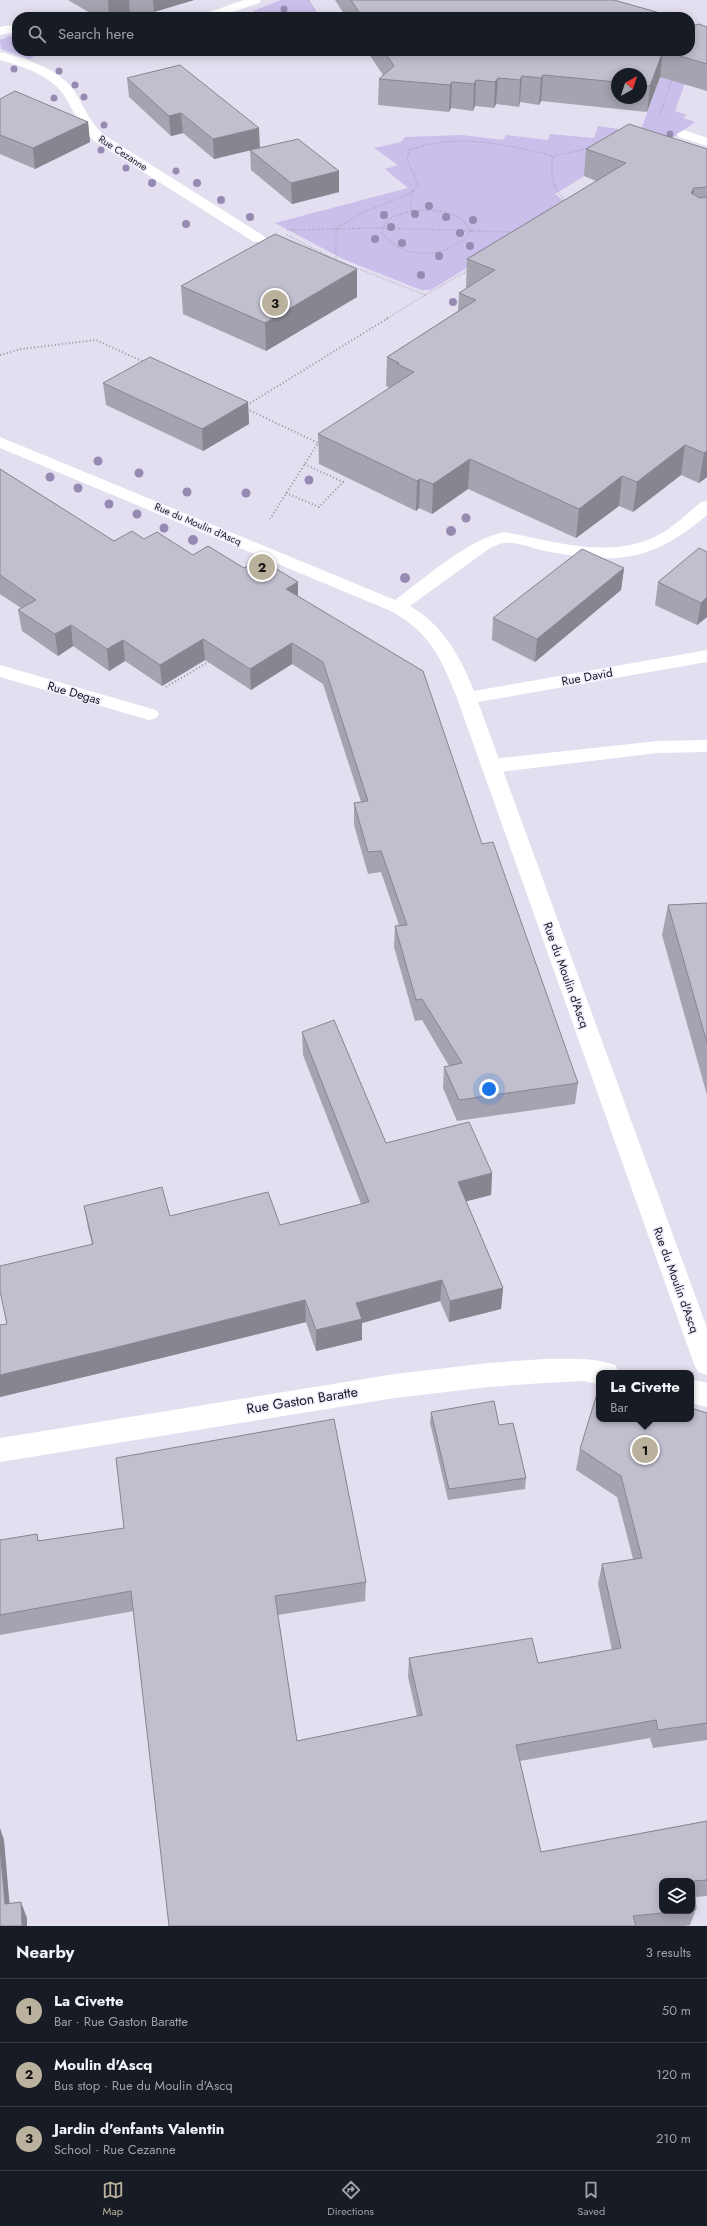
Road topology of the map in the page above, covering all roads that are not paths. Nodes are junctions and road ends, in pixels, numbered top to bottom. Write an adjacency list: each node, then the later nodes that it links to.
1 (255, 0): 2 (street)
2 (222, 12)
3 (12, 29): 4 (street)
4 (0, 31)
5 (1, 55): 8 (street, Rue Cezanne)
6 (684, 134): 7 (street)
7 (707, 142)
8 (259, 239)
9 (0, 442): 11 (street, Rue du Moulin d'Ascq)
10 (707, 506): 11 (street)
11 (397, 607): 14 (street, Rue du Moulin d'Ascq)
12 (707, 656): 14 (street, Rue David)
13 (0, 671): 15 (street, Rue Degas)
14 (467, 698): 17 (street, Rue du Moulin d'Ascq)
15 (149, 714)
16 (707, 746): 17 (street)
17 (491, 766): 18 (street, Rue du Moulin d'Ascq)
18 (707, 1364)
19 (596, 1372): 22 (street, Rue Gaston Baratte)
20 (694, 1392): 21 (street)
21 (707, 1395)
22 (0, 1450)

